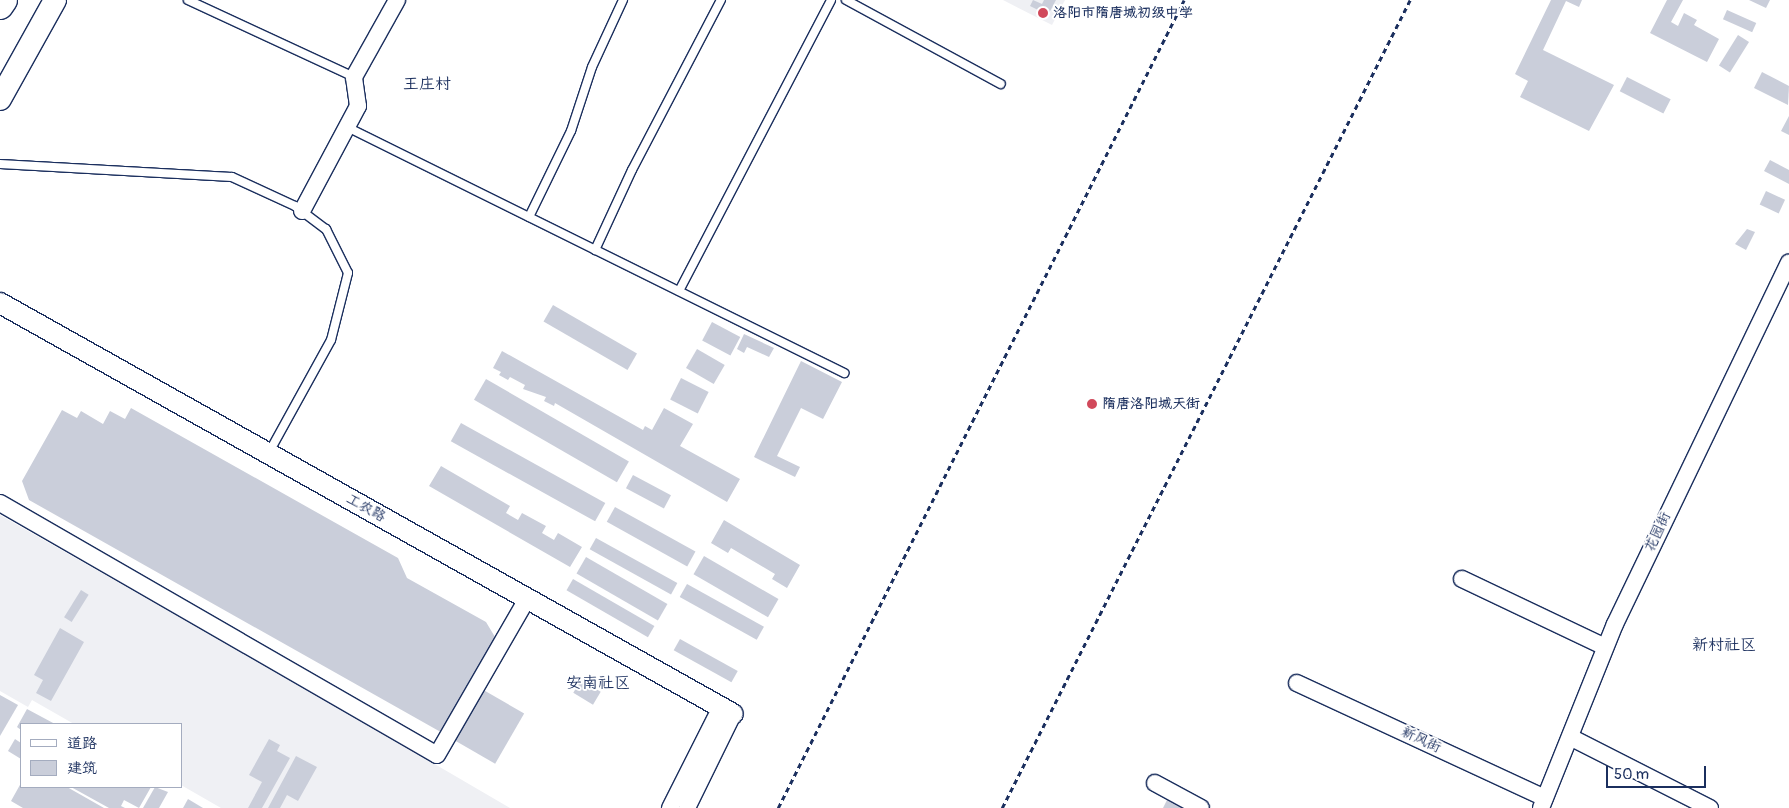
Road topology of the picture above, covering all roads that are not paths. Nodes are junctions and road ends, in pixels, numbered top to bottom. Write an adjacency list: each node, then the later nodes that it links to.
1 (4, 0): 9 (highway)
2 (55, 0): 12 (main road)
3 (188, 0): 10 (lane)
4 (397, 0): 10 (street)
5 (623, 0): 16 (lane)
6 (721, 0): 17 (lane)
7 (831, 0): 19 (lane)
8 (846, 0): 11 (lane)
9 (0, 6)
10 (354, 77): 13 (street)
11 (1001, 84)
12 (0, 100)
13 (347, 127): 15 (street); 16 (lane)
14 (0, 164): 15 (lane)
15 (302, 212): 23 (lane)
16 (529, 217): 17 (lane)
17 (595, 250): 19 (lane)
18 (1789, 263): 27 (street, 花园街)
19 (679, 291): 22 (lane)
20 (0, 303): 23 (street, 工农路)
21 (0, 314): 23 (street, 工农路)
22 (844, 373)
23 (266, 458): 26 (street, 工农路)
24 (0, 503): 26 (street)
25 (1462, 579): 27 (street)
26 (525, 603): 29 (street, 工农路)
27 (1605, 647): 30 (street, 花园街)
28 (1297, 682): 32 (street, 新风街)
29 (725, 715): 33 (street); 34 (street)
30 (1570, 737): 32 (street, 花园街); 36 (street)
31 (1155, 783): 35 (street)
32 (1543, 803)
33 (670, 808)
34 (687, 808)
35 (1201, 808)
36 (1710, 808)

